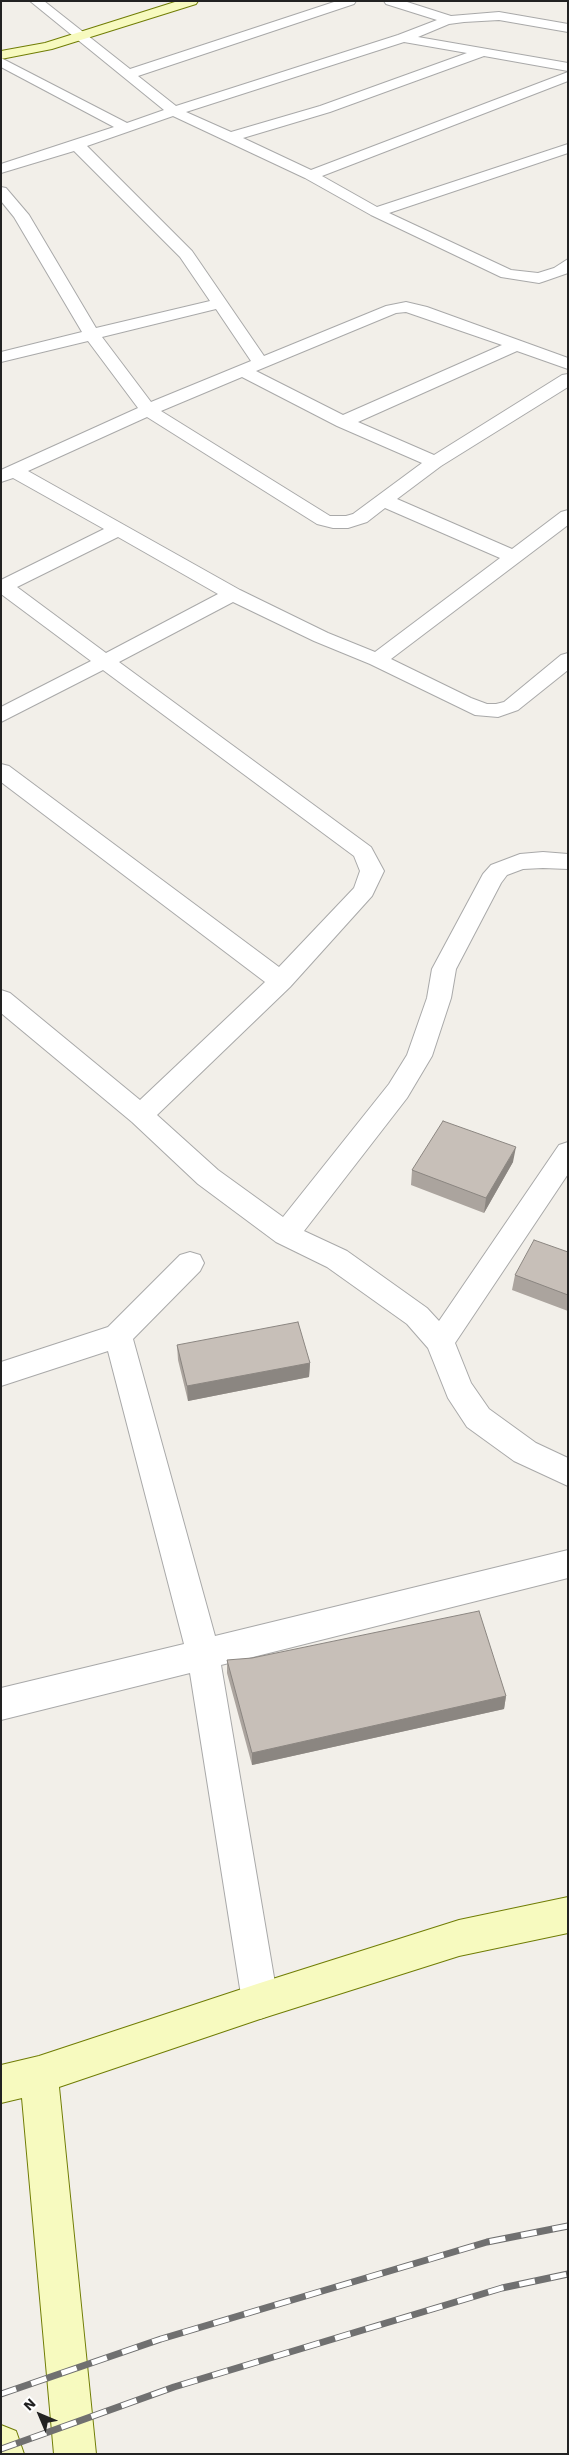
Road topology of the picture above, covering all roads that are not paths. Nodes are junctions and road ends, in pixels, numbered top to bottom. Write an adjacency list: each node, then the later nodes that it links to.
1 (36, 1): 7 (street)
2 (192, 1): 7 (street)
3 (350, 1): 13 (street)
4 (390, 1): 5 (street)
5 (450, 20): 6 (street); 8 (street)
6 (568, 28)
7 (78, 36): 10 (street); 13 (street)
8 (403, 38): 9 (street); 15 (street)
9 (483, 52): 12 (street); 17 (street)
10 (1, 55)
11 (1, 62): 16 (street)
12 (568, 68)
13 (127, 75): 15 (street)
14 (568, 76): 21 (street)
15 (170, 112): 16 (street); 17 (street)
16 (130, 126): 18 (street)
17 (230, 137): 21 (street)
18 (77, 145): 20 (street); 25 (street)
19 (568, 148): 23 (street)
20 (1, 169)
21 (310, 175): 23 (street)
22 (1, 192): 26 (street)
23 (376, 212): 24 (street)
24 (568, 264)
25 (220, 303): 26 (street); 29 (street)
26 (92, 335): 28 (street); 33 (street)
27 (517, 345): 29 (street); 30 (street); 34 (street)
28 (1, 357)
29 (261, 363): 31 (street)
30 (568, 364)
31 (244, 372): 33 (street); 34 (street)
32 (568, 379): 35 (street)
33 (148, 410): 36 (street); 37 (street)
34 (343, 422): 35 (street)
35 (435, 462): 37 (street)
36 (8, 474): 39 (street)
37 (384, 501): 40 (street)
38 (568, 516): 40 (street)
39 (119, 529): 41 (street); 42 (street)
40 (514, 557): 44 (street)
41 (3, 587): 45 (street)
42 (233, 594): 44 (street); 45 (street)
43 (568, 659): 44 (street)
44 (377, 660)
45 (102, 661): 46 (street); 49 (street)
46 (1, 716)
47 (1, 771): 49 (street)
48 (568, 862): 53 (street)
49 (281, 981): 51 (street)
50 (2, 1000): 51 (street)
51 (141, 1115): 53 (street)
52 (568, 1152): 56 (street)
53 (286, 1234): 56 (street)
54 (190, 1263): 55 (street)
55 (118, 1336): 57 (street); 60 (street)
56 (440, 1342): 58 (street)
57 (1, 1374)
58 (568, 1473)
59 (568, 1564): 60 (street)
60 (203, 1653): 61 (street); 63 (street)
61 (1, 1704)
62 (568, 1915): 63 (street)
63 (260, 2000): 64 (street)
64 (39, 2075): 65 (street); 68 (street)
65 (1, 2084)
66 (1, 2446): 67 (street)
67 (3, 2454)
68 (75, 2454)

